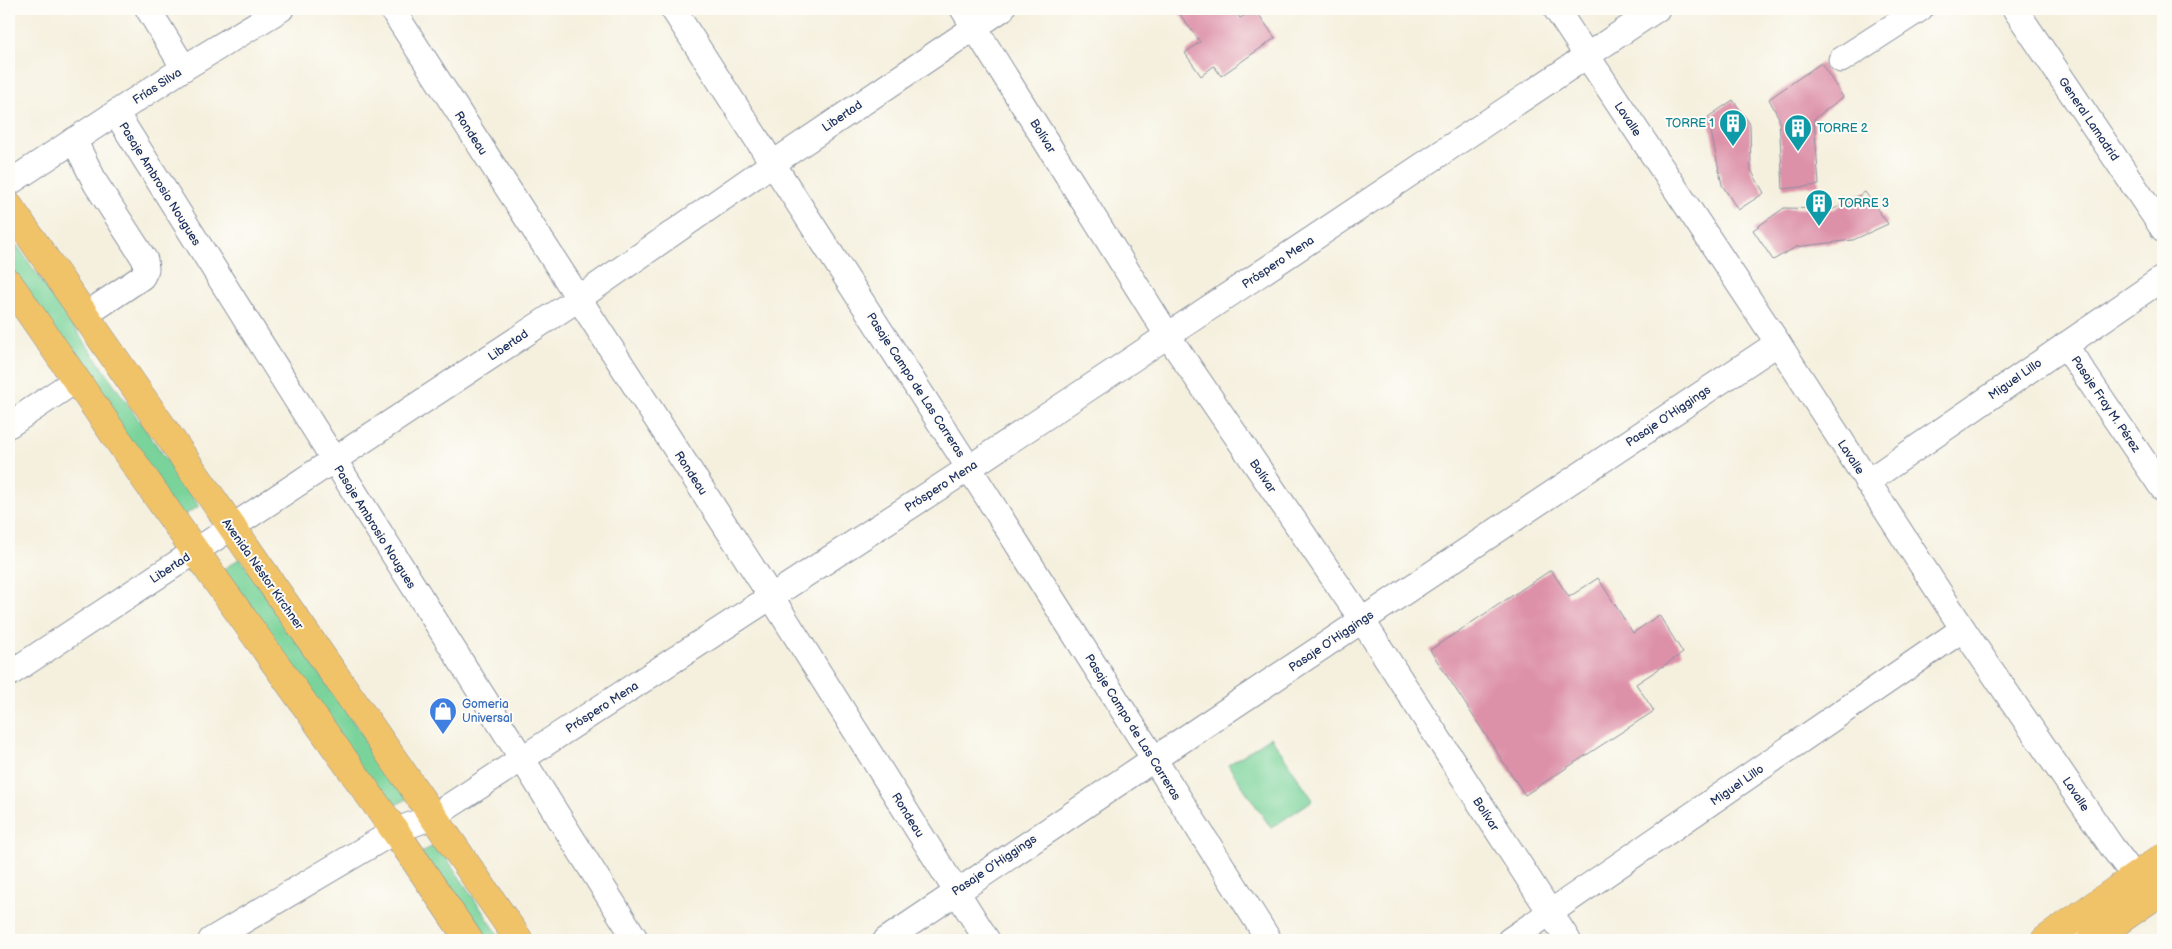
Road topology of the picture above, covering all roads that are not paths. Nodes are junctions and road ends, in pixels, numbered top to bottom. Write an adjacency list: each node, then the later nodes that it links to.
1 (148, 9): 13 (street)
2 (281, 9): 13 (street, Frías Silva)
3 (392, 9): 22 (street, Rondeau)
4 (674, 9): 16 (street, Pasaje Campo de Las Carreras)
5 (1002, 9): 10 (street, Libertad)
6 (1556, 9): 11 (street, Lavalle)
7 (1657, 9): 11 (street, Próspero Mena)
8 (1920, 9): 12 (street)
9 (2015, 9): 19 (street, General Lamadrid)
10 (968, 18): 16 (street, Libertad); 24 (street, Bolívar)
11 (1586, 56): 24 (street, Próspero Mena); 25 (street, Lavalle)
12 (1841, 60)
13 (184, 68): 14 (street, Frías Silva)
14 (116, 113): 15 (street, Frías Silva); 29 (street, Pasaje Ambrosio Nougues)
15 (74, 140): 17 (street, Frías Silva); 23 (street)
16 (772, 164): 22 (street, Libertad); 30 (street, Pasaje Campo de Las Carreras)
17 (9, 183)
18 (9, 206): 23 (main road, Avenida Néstor Kirchner)
19 (2163, 229)
20 (2163, 278): 26 (street, Miguel Lillo)
21 (9, 283): 27 (main road)
22 (578, 299): 29 (street, Libertad); 35 (street, Rondeau)
23 (84, 316): 33 (main road, Avenida Néstor Kirchner)
24 (1168, 336): 30 (street, Próspero Mena); 36 (street, Bolívar)
25 (1778, 343): 31 (street, Lavalle); 36 (street, Pasaje O´Higgings)
26 (2065, 344): 31 (street, Miguel Lillo); 32 (street, Pasaje Fray M. Pérez)
27 (76, 380): 28 (street); 34 (main road)
28 (9, 424)
29 (333, 461): 33 (street, Libertad); 40 (street, Pasaje Ambrosio Nougues)
30 (969, 468): 35 (street, Próspero Mena); 39 (street, Pasaje Campo de Las Carreras)
31 (1867, 482): 37 (street, Lavalle)
32 (2163, 489)
33 (230, 527): 34 (street, Libertad); 41 (main road, Avenida Néstor Kirchner)
34 (195, 551): 38 (street, Libertad); 42 (main road)
35 (772, 598): 40 (street, Próspero Mena); 47 (street, Rondeau)
36 (1362, 620): 39 (street, Pasaje O´Higgings); 48 (street, Bolívar)
37 (1963, 629): 44 (street, Lavalle); 48 (street, Miguel Lillo)
38 (9, 674)
39 (1154, 758): 47 (street, Pasaje O´Higgings); 56 (street, Pasaje Campo de Las Carreras)
40 (522, 759): 41 (street, Próspero Mena); 53 (street, Pasaje Ambrosio Nougues)
41 (434, 816): 42 (street, Próspero Mena); 52 (main road, Avenida Néstor Kirchner)
42 (395, 831): 50 (street, Próspero Mena); 51 (main road)
43 (2163, 857): 44 (main road)
44 (2135, 877): 45 (street); 49 (main road)
45 (2163, 884)
46 (2163, 890): 60 (main road)
47 (956, 891): 54 (street, Pasaje O´Higgings); 55 (street, Rondeau)
48 (1550, 913): 57 (street, Miguel Lillo); 58 (street, Bolívar)
49 (2079, 927): 59 (main road)
50 (211, 940)
51 (469, 940)
52 (519, 940)
53 (636, 940)
54 (886, 940)
55 (987, 940)
56 (1269, 940)
57 (1510, 940)
58 (1568, 940)
59 (2045, 940)
60 (2091, 940)

